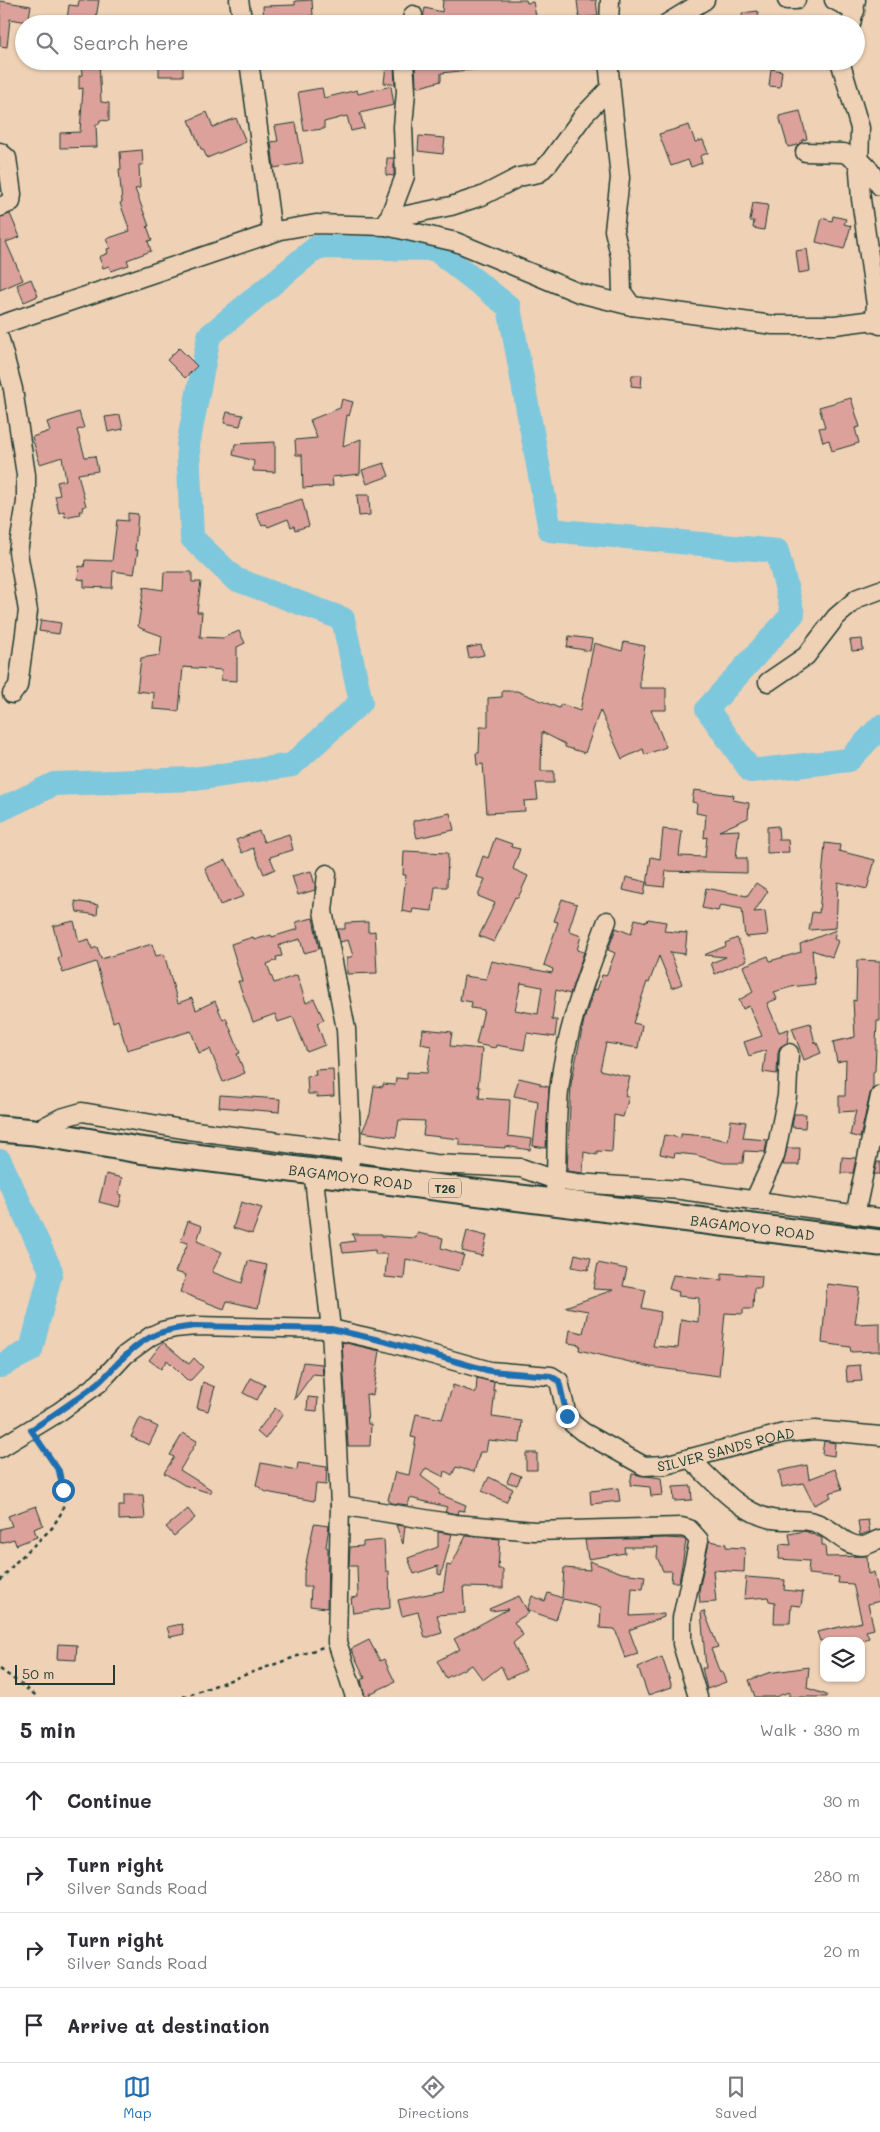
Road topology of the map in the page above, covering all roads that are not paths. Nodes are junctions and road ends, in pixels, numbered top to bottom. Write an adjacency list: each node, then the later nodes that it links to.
1 (239, 0): 8 (street)
2 (610, 0): 9 (street)
3 (705, 0): 10 (street)
4 (787, 0): 5 (street)
5 (796, 0)
6 (834, 0): 7 (street)
7 (854, 12)
8 (242, 15)
9 (609, 15)
10 (681, 15)
11 (250, 70): 22 (street)
12 (405, 70): 21 (street)
13 (610, 70): 15 (street)
14 (843, 70): 18 (street)
15 (610, 89): 21 (street); 23 (street)
16 (0, 152): 20 (street)
17 (805, 152): 18 (street)
18 (859, 160): 19 (street); 24 (street)
19 (880, 186)
20 (0, 207)
21 (387, 222): 22 (street); 23 (street)
22 (272, 233): 25 (street)
23 (632, 306): 24 (street)
24 (877, 324)
25 (0, 325)
26 (0, 340): 29 (street)
27 (880, 590): 28 (street)
28 (768, 682)
29 (12, 694)
30 (327, 874): 35 (street)
31 (607, 921): 37 (street)
32 (789, 1054): 38 (street)
33 (880, 1096): 39 (street)
34 (15, 1130): 35 (street); 36 (highway, BAGAMOYO ROAD / T26)
35 (350, 1163): 36 (highway, BAGAMOYO ROAD / T26); 37 (highway, BAGAMOYO ROAD / T26)
36 (313, 1170): 42 (street)
37 (555, 1191): 38 (street); 41 (highway, BAGAMOYO ROAD / T26)
38 (754, 1201): 39 (street)
39 (855, 1215): 40 (street)
40 (880, 1218)
41 (880, 1243)
42 (331, 1329): 44 (street, SILVER SANDS ROAD); 45 (street, SILVER SANDS ROAD); 46 (street)
43 (880, 1436): 45 (street, SILVER SANDS ROAD)
44 (0, 1448)
45 (689, 1458): 47 (street)
46 (340, 1505): 48 (street); 49 (street)
47 (880, 1540)
48 (355, 1697)
49 (698, 1697)

